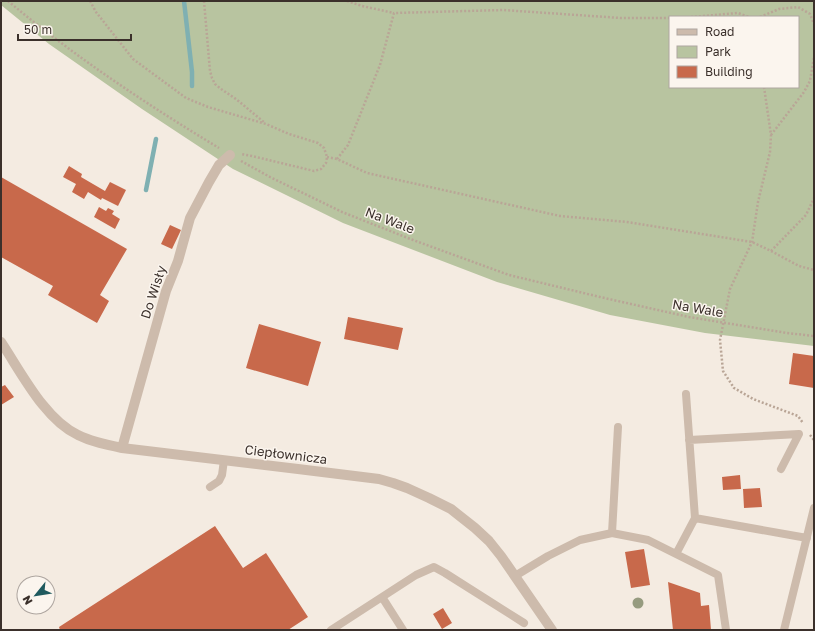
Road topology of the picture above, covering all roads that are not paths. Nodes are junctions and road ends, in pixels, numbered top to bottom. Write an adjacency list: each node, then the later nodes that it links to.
1 (230, 155): 6 (street, Do Wisły)
2 (1, 342): 6 (street, Ciepłownicza)
3 (686, 394): 5 (lane)
4 (618, 426): 12 (lane)
5 (689, 440): 8 (lane); 11 (lane)
6 (122, 448): 7 (street, Ciepłownicza)
7 (224, 460): 9 (lane); 15 (street, Ciepłownicza)
8 (781, 469)
9 (210, 487)
10 (814, 508): 13 (lane)
11 (695, 518): 13 (lane); 14 (lane)
12 (612, 534): 14 (lane); 15 (lane)
13 (807, 538): 22 (lane)
14 (676, 554): 21 (lane)
15 (515, 576): 20 (street, Ciepłownicza)
16 (382, 597): 17 (lane); 18 (lane); 19 (lane)
17 (524, 623)
18 (331, 630)
19 (403, 630)
20 (552, 630)
21 (726, 630)
22 (784, 630)

